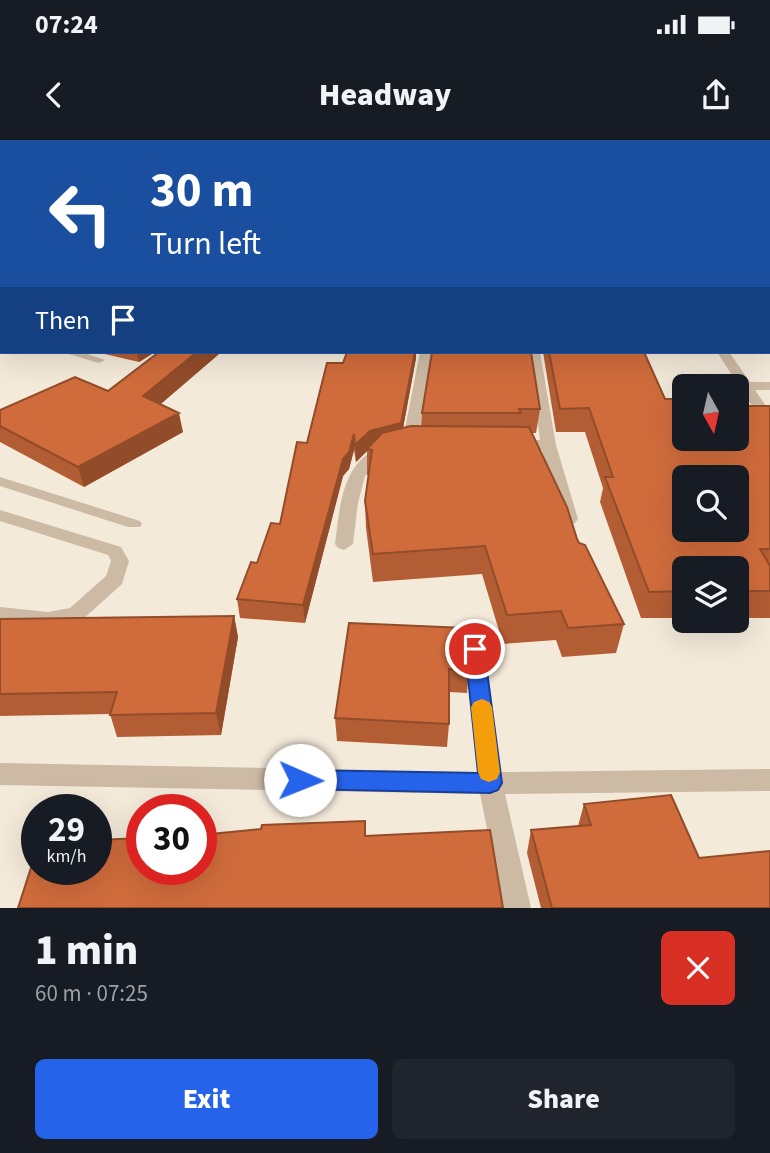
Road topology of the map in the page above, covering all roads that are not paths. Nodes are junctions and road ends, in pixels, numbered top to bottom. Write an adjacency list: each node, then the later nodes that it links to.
1 (76, 354): 5 (lane)
2 (426, 354): 11 (street)
3 (534, 354): 14 (street)
4 (724, 354): 6 (street)
5 (99, 360)
6 (737, 374)
7 (749, 386): 8 (street)
8 (770, 386)
9 (749, 393): 10 (street)
10 (770, 423)
11 (410, 444): 12 (street); 19 (street)
12 (437, 444)
13 (506, 445): 14 (street)
14 (548, 445): 18 (street)
15 (0, 481): 17 (lane)
16 (0, 515): 20 (street)
17 (134, 524)
18 (575, 539)
19 (344, 544)
20 (0, 614)
21 (475, 649): 24 (street)
22 (0, 774): 24 (street)
23 (770, 780): 24 (street)
24 (490, 783): 25 (street)
25 (517, 908)

